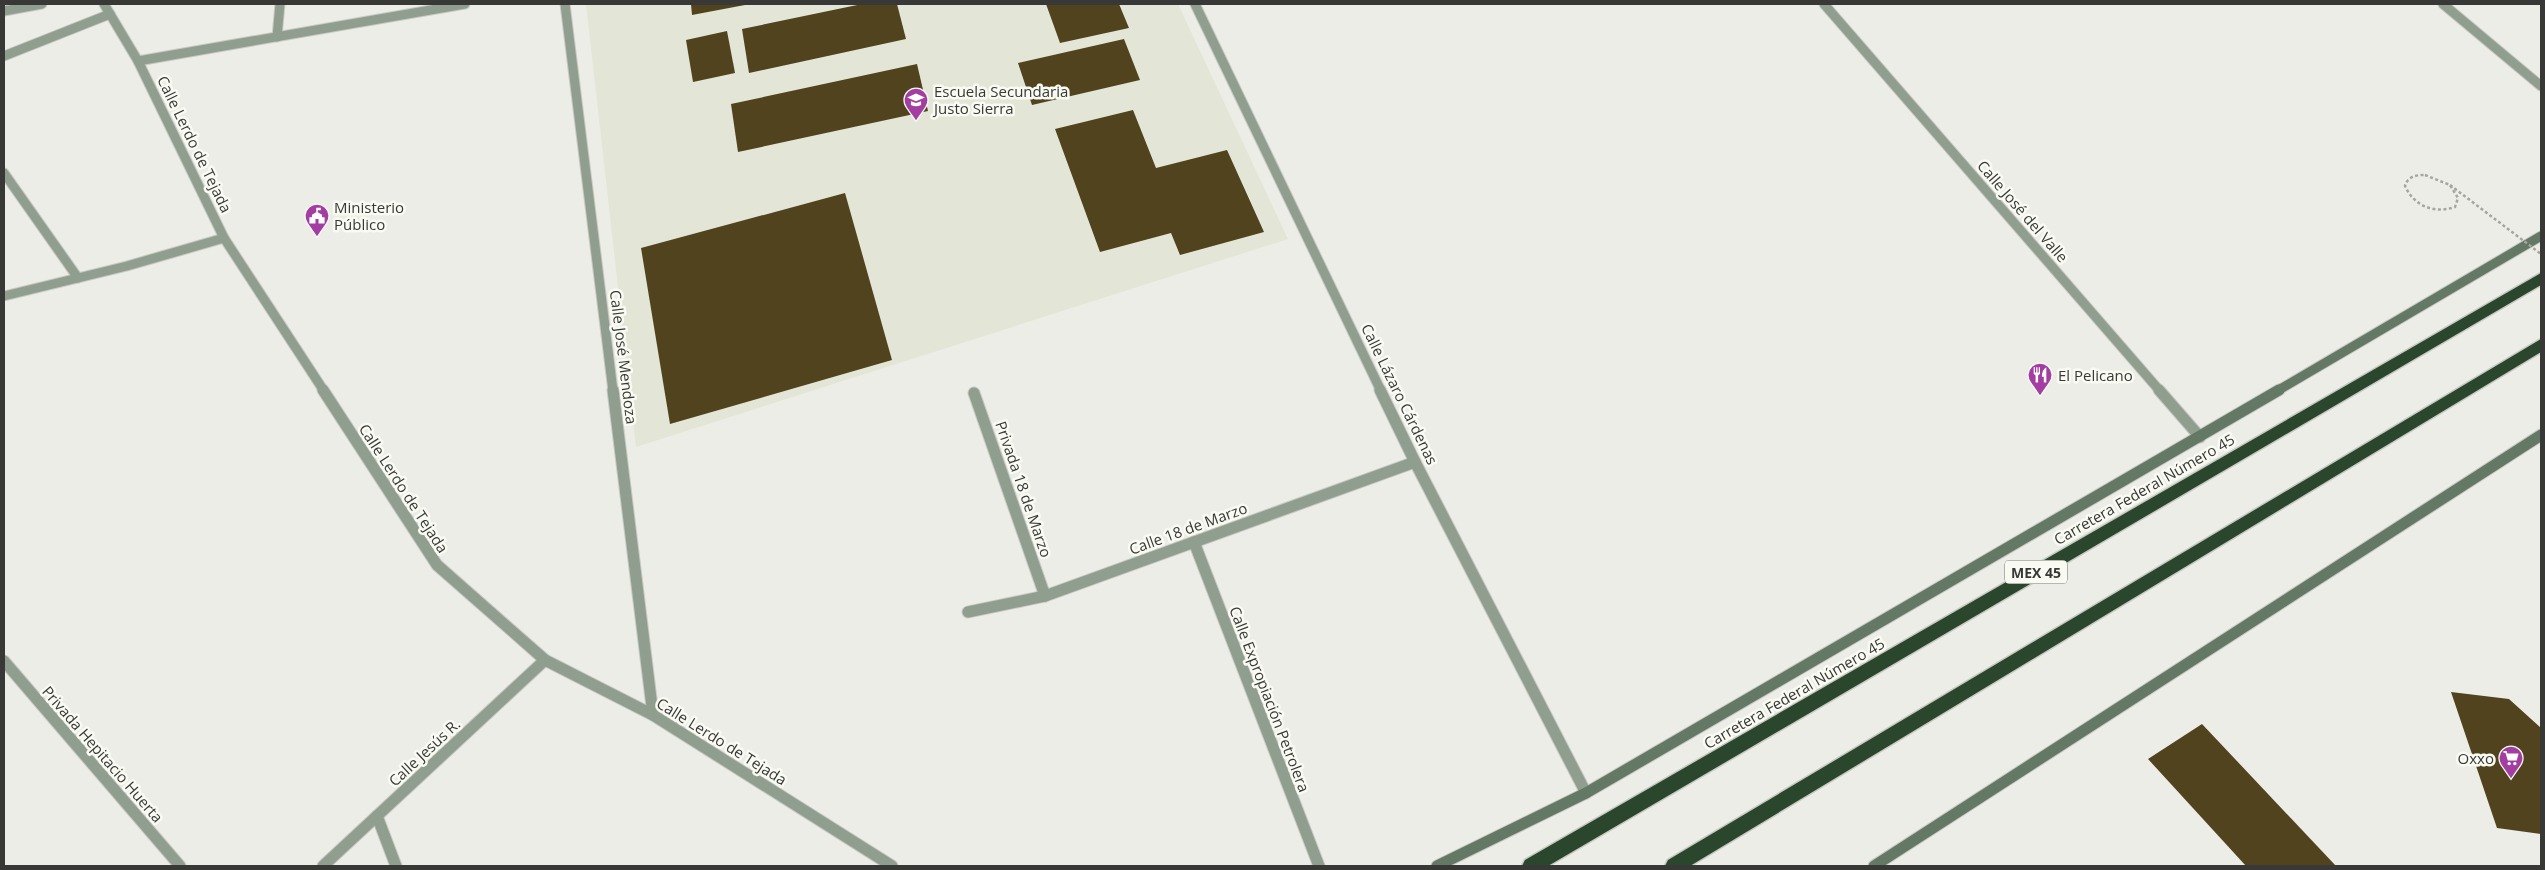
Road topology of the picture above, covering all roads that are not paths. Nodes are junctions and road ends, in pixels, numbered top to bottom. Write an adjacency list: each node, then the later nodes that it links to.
1 (42, 4): 9 (street)
2 (104, 4): 10 (street, Calle Lerdo de Tejada)
3 (280, 4): 11 (street)
4 (465, 4): 11 (street)
5 (565, 4): 31 (street, Calle José Mendoza)
6 (1195, 4): 25 (street, Calle Lázaro Cárdenas)
7 (1824, 4): 24 (street, Calle José del Valle)
8 (2444, 4): 14 (street)
9 (4, 11)
10 (110, 14): 12 (street); 13 (street, Calle Lerdo de Tejada)
11 (277, 37): 13 (street)
12 (4, 56)
13 (138, 61): 17 (street, Calle Lerdo de Tejada)
14 (2541, 86)
15 (4, 173): 18 (street)
16 (2541, 236): 24 (street)
17 (224, 238): 18 (street); 29 (street, Calle Lerdo de Tejada)
18 (78, 278): 20 (street)
19 (2541, 278): 40 (highway, Carretera Federal Número 45 / MEX 45)
20 (4, 296)
21 (2541, 345): 41 (highway)
22 (974, 393): 27 (street, Privada 18 de Marzo)
23 (2541, 435): 42 (street)
24 (2200, 437): 32 (street)
25 (1415, 462): 26 (street, Calle 18 de Marzo); 32 (street, Calle Lázaro Cárdenas)
26 (1194, 542): 27 (street, Calle 18 de Marzo); 38 (street, Calle Expropiación Petrolera)
27 (1046, 596): 28 (street, Calle 18 de Marzo)
28 (968, 612)
29 (546, 660): 31 (street, Calle Lerdo de Tejada); 33 (street, Calle Jesús R.)
30 (4, 661): 34 (street, Privada Hepitacio Huerta)
31 (653, 714): 37 (street, Calle Lerdo de Tejada)
32 (1586, 793): 39 (street)
33 (377, 816): 35 (street, Calle Jesús R.); 36 (street)
34 (180, 866)
35 (323, 866)
36 (396, 866)
37 (892, 866)
38 (1319, 866)
39 (1437, 866)
40 (1531, 866)
41 (1674, 866)
42 (1874, 866)

